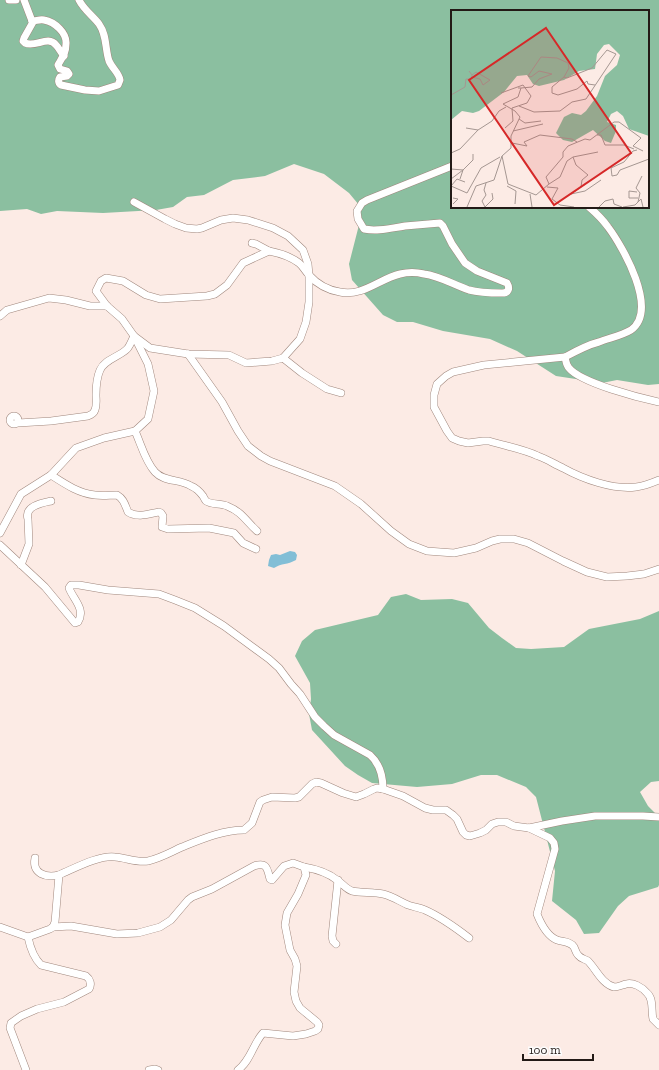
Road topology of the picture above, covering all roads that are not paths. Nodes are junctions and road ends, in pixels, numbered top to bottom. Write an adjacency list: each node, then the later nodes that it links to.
1 (9, 0): 2 (street)
2 (16, 0)
3 (24, 0): 5 (street)
4 (79, 0): 6 (street)
5 (32, 21): 6 (street); 6 (street)
6 (64, 56)
7 (451, 166): 12 (street)
8 (134, 202): 12 (street)
9 (590, 208): 17 (street)
10 (252, 243): 11 (street)
11 (268, 251): 12 (street); 13 (street)
12 (309, 275): 18 (street)
13 (107, 306): 14 (street); 15 (street)
14 (0, 316)
15 (134, 336): 16 (street); 21 (street); 22 (street)
16 (188, 354): 18 (street); 31 (street)
17 (566, 357): 20 (street); 24 (street)
18 (283, 358): 19 (street)
19 (341, 393)
20 (659, 402)
21 (18, 423)
22 (135, 430): 23 (street); 26 (street)
23 (52, 475): 27 (street); 29 (street)
24 (659, 480)
25 (51, 501): 30 (street)
26 (257, 531)
27 (0, 533)
28 (0, 545): 30 (street)
29 (256, 549)
30 (21, 566): 32 (street)
31 (659, 569)
32 (383, 789): 34 (street); 37 (street)
33 (659, 817): 34 (street)
34 (529, 828): 44 (street)
35 (35, 858): 37 (street)
36 (304, 867): 38 (street); 40 (street); 48 (street)
37 (59, 875): 40 (street)
38 (338, 880): 42 (street); 43 (street)
39 (0, 927): 41 (street)
40 (53, 928): 41 (street)
41 (28, 937): 45 (street)
42 (469, 938)
43 (336, 944)
44 (659, 1025)
45 (26, 1070)
46 (149, 1070): 47 (street)
47 (158, 1070)
48 (238, 1070)

